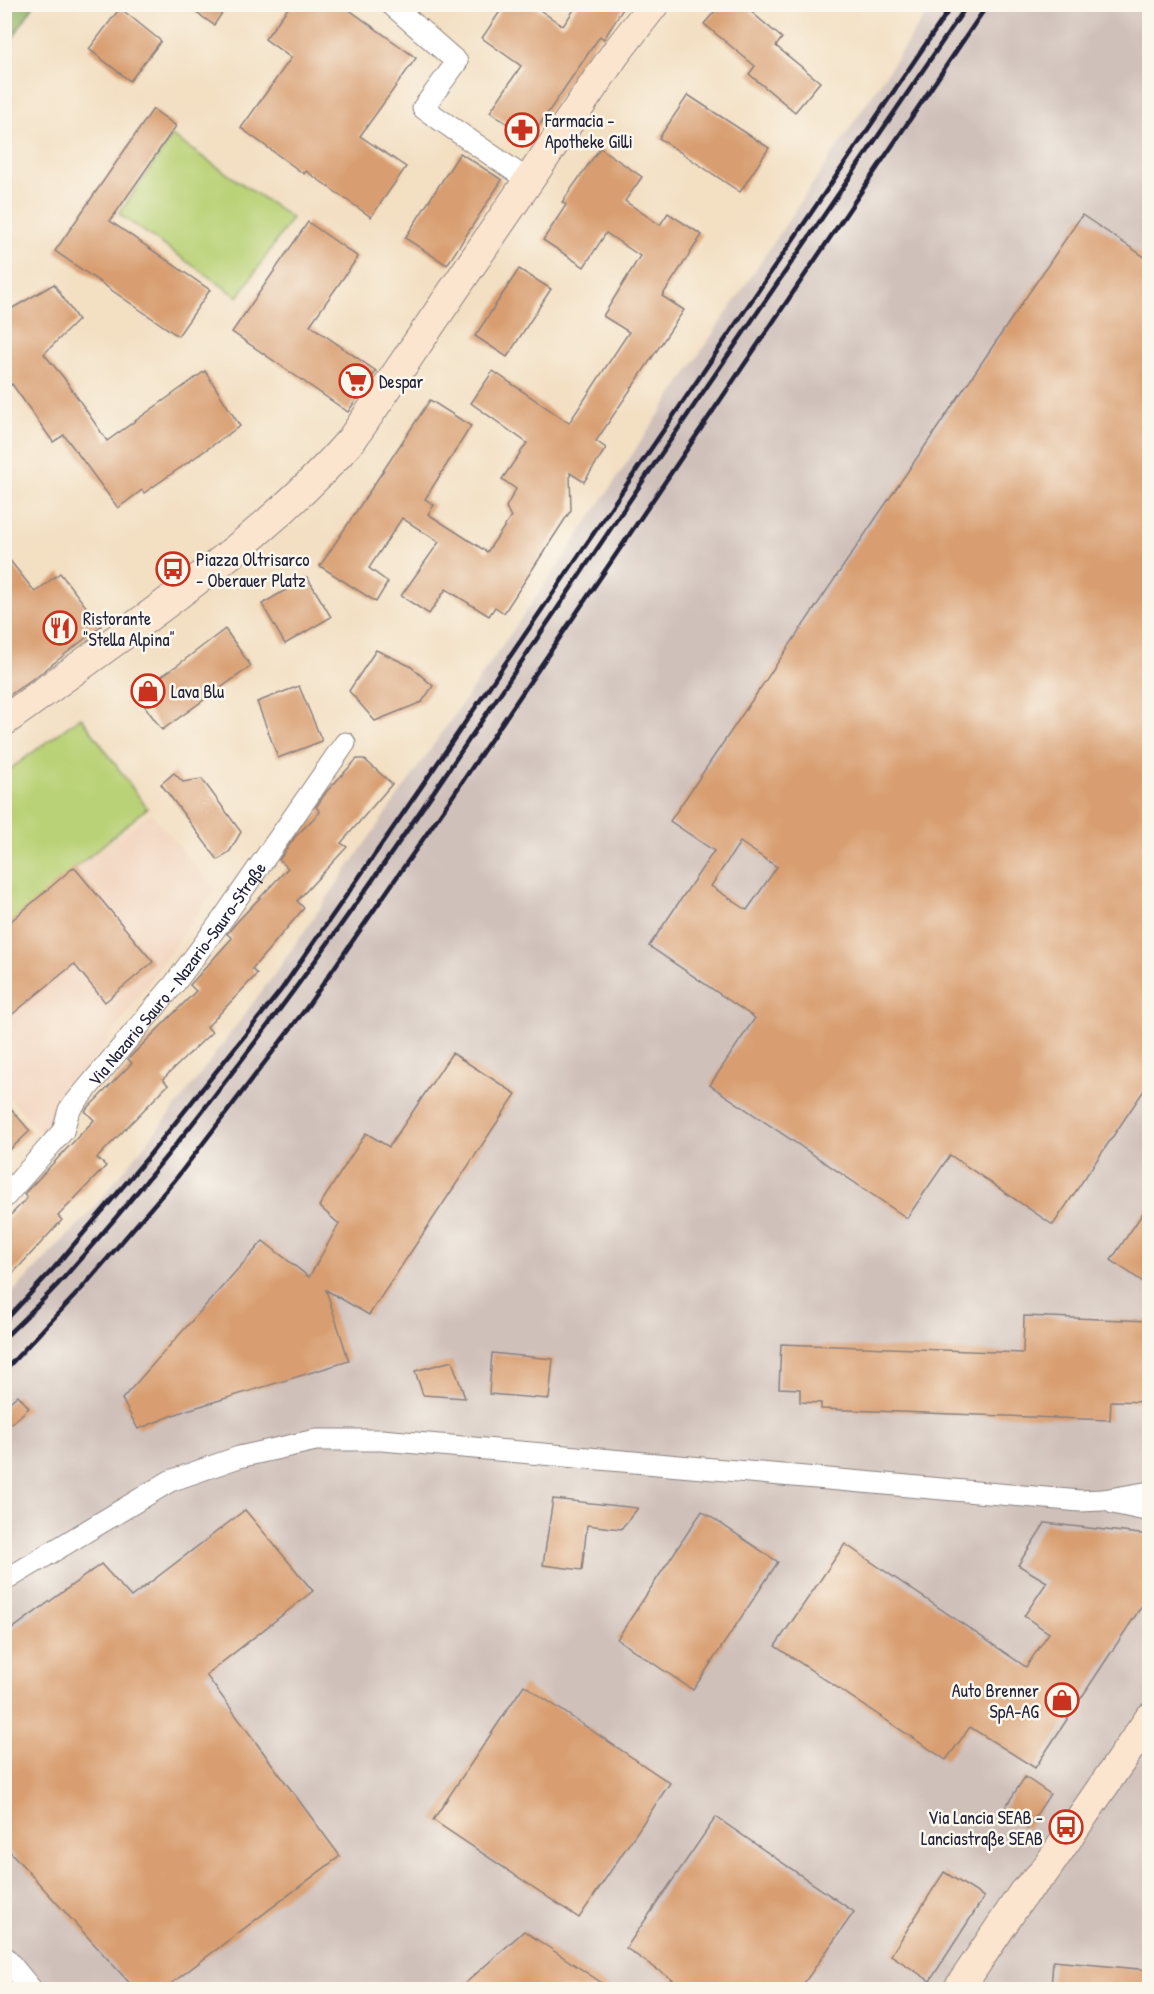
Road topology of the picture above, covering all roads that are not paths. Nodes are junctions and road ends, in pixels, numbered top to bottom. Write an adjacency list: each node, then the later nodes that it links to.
1 (391, 4): 3 (street)
2 (654, 4): 3 (street)
3 (529, 181): 4 (street)
4 (4, 721)
5 (345, 743): 6 (street, Via Nazario Sauro - Nazario-Sauro-Straße)
6 (4, 1198)
7 (1149, 1492): 8 (street)
8 (1104, 1500): 9 (street); 10 (street)
9 (1149, 1510)
10 (4, 1581)
11 (1149, 1718): 14 (street)
12 (4, 1956): 13 (street)
13 (32, 1989)
14 (958, 1989)

